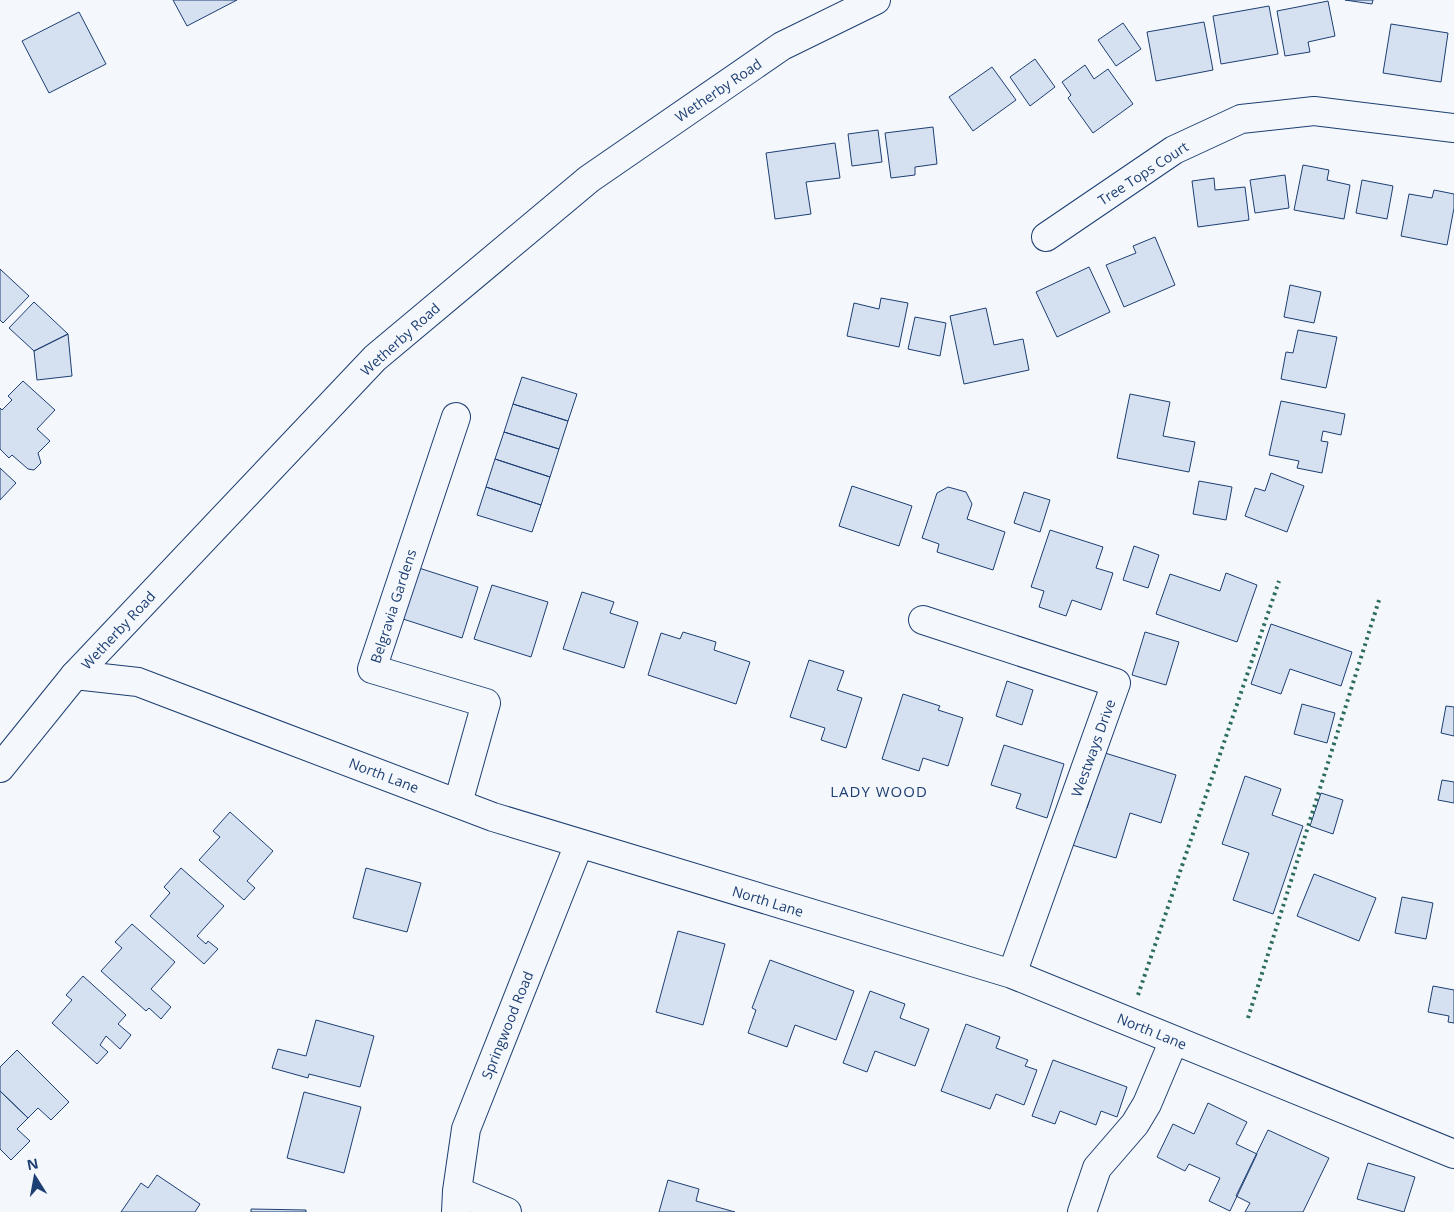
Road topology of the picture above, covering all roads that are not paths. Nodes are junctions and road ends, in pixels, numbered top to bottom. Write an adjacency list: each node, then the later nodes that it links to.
1 (876, 0): 6 (street, Wetherby Road)
2 (1454, 128): 3 (street, Tree Tops Court)
3 (1046, 237)
4 (456, 417): 8 (street, Belgravia Gardens)
5 (923, 620): 10 (street, Westways Drive)
6 (75, 676): 7 (street, Wetherby Road); 8 (street, North Lane)
7 (0, 768)
8 (458, 803): 9 (street, North Lane)
9 (579, 844): 10 (street, North Lane); 13 (street, Springwood Road)
10 (1012, 974): 11 (street, North Lane)
11 (1174, 1040): 12 (street, North Lane); 15 (street)
12 (1454, 1154)
13 (457, 1202): 14 (street)
14 (507, 1212)
15 (1082, 1212)

